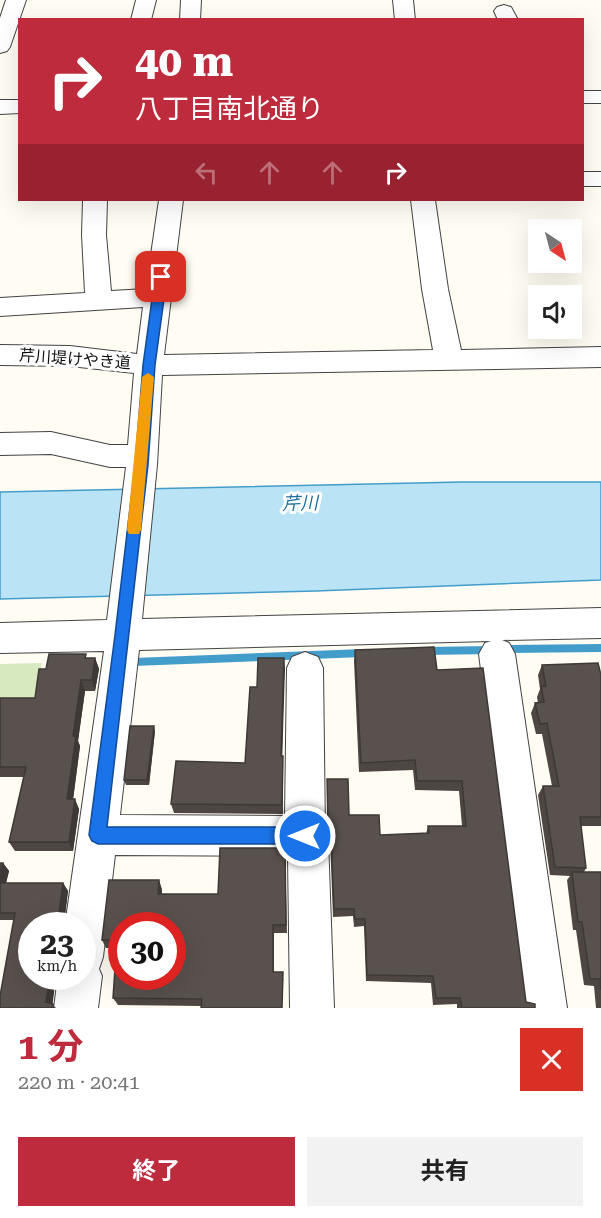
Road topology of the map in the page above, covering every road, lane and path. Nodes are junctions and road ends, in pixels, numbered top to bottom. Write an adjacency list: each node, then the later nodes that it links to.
1 (16, 0): 8 (street)
2 (146, 0): 5 (street)
3 (191, 0): 6 (street)
4 (403, 0): 7 (street)
5 (142, 18)
6 (190, 18)
7 (405, 18)
8 (0, 47)
9 (601, 97): 10 (street)
10 (584, 98)
11 (18, 106): 12 (street)
12 (0, 107)
13 (584, 179): 14 (street)
14 (601, 179)
15 (95, 201): 19 (street)
16 (171, 201): 18 (street)
17 (423, 201): 23 (street)
18 (158, 297): 19 (street); 24 (street)
19 (99, 300): 20 (street)
20 (0, 307)
21 (0, 355): 24 (street, 芹川堤けやき道)
22 (601, 357): 23 (street, 芹川堤けやき道)
23 (449, 360): 24 (street, 芹川堤けやき道)
24 (149, 365): 26 (street)
25 (0, 444): 26 (street)
26 (141, 464): 28 (street)
27 (601, 623): 28 (street)
28 (123, 629): 29 (street); 32 (street)
29 (0, 638)
30 (497, 654): 38 (street)
31 (305, 668): 33 (street)
32 (98, 835): 33 (street); 34 (street)
33 (305, 836): 37 (street)
34 (88, 912)
35 (78, 990): 36 (street)
36 (76, 1008)
37 (312, 1008)
38 (545, 1008)

